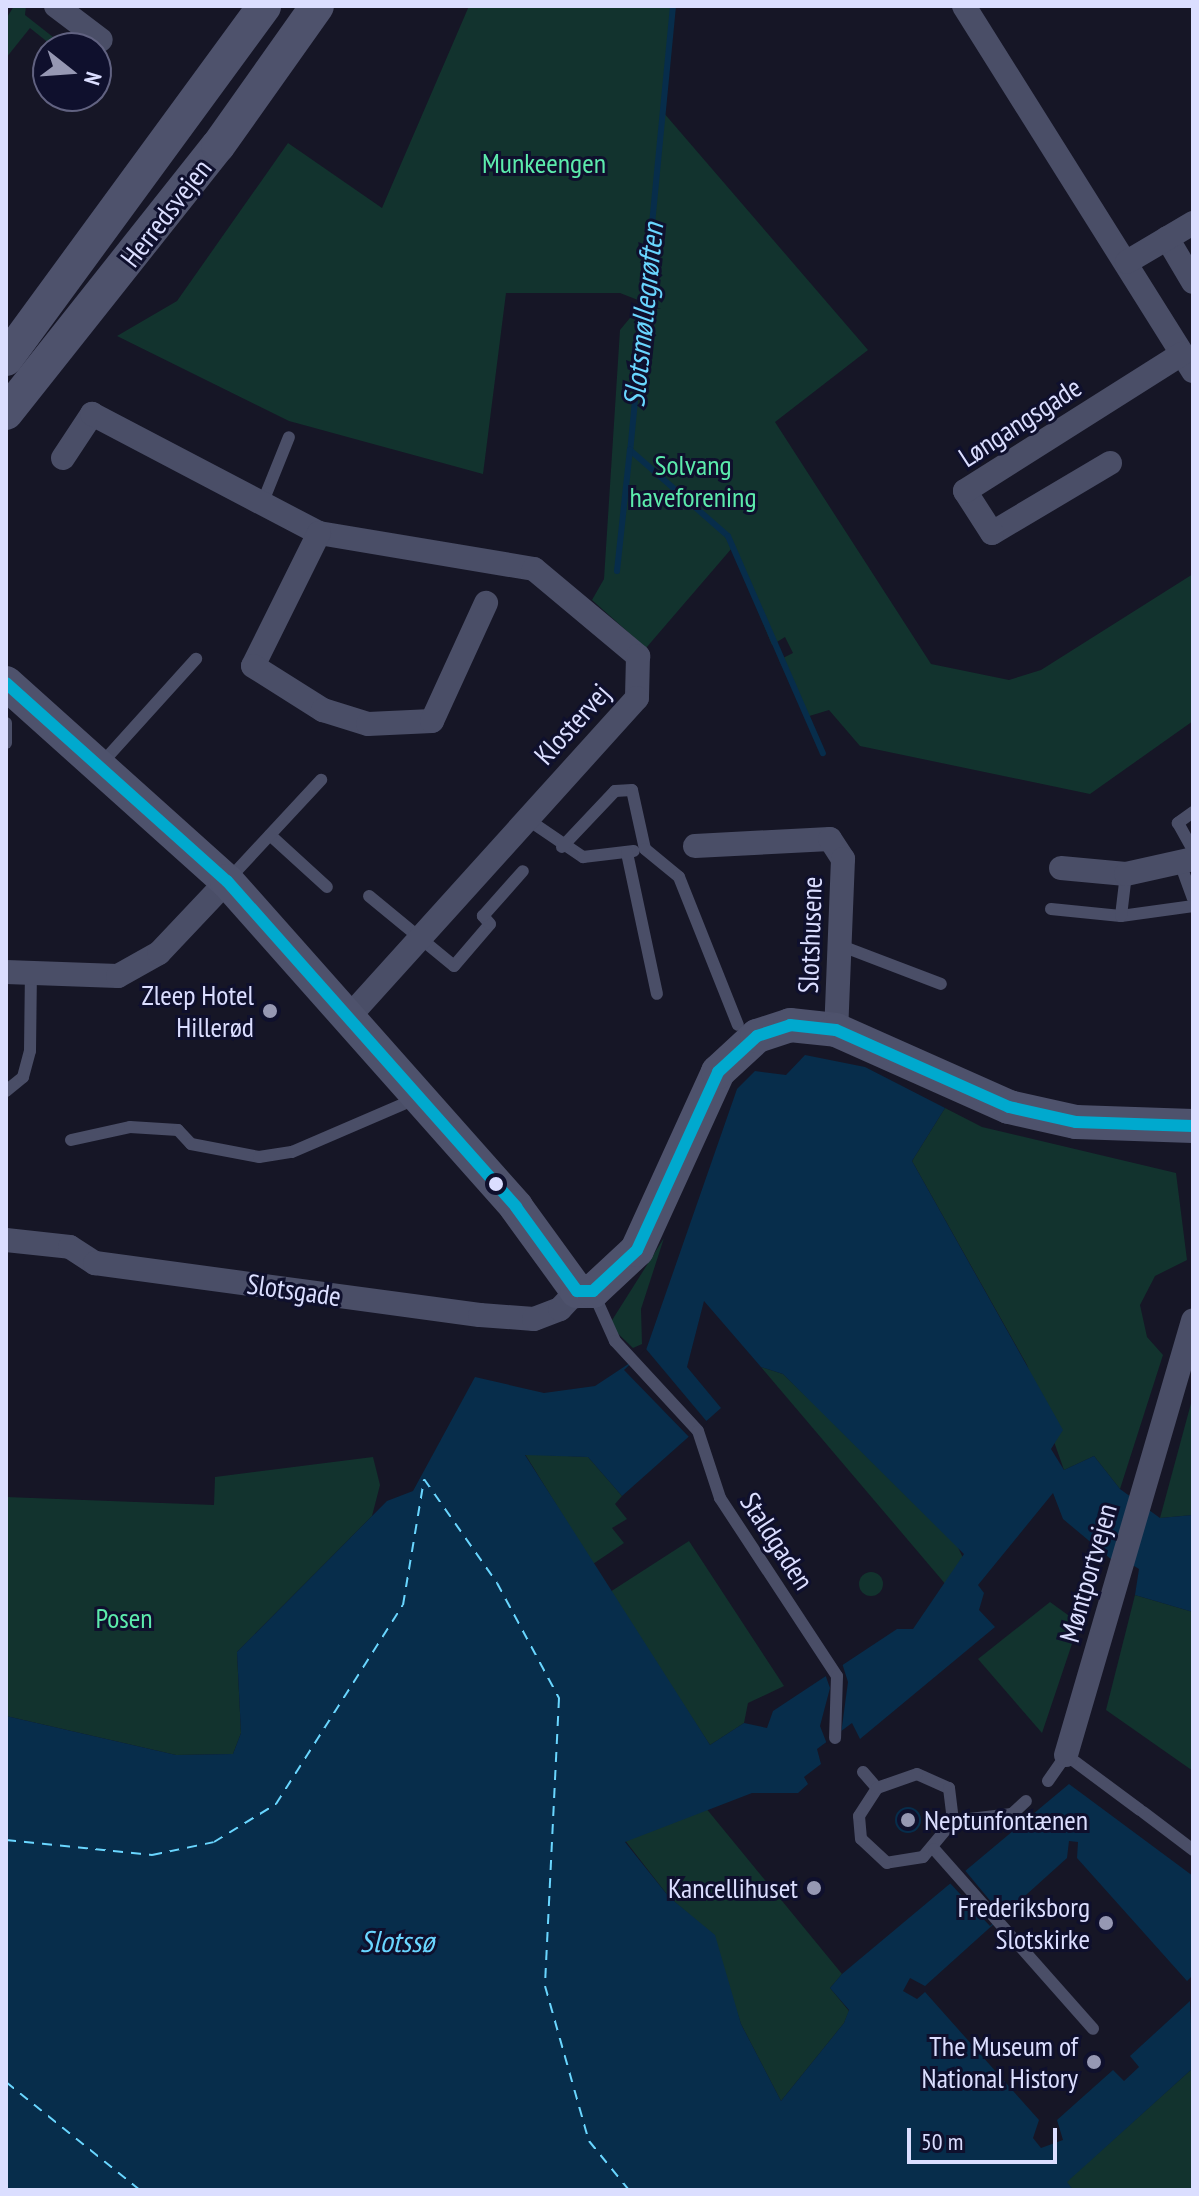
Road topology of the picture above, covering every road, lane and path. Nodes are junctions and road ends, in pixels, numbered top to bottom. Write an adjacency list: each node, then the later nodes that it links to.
1 (56, 6): 5 (street)
2 (264, 6): 10 (street, Herredsvejen)
3 (317, 6): 12 (street, Herredsvejen)
4 (964, 6): 8 (street, Løngangsgade)
5 (90, 32)
6 (1193, 223): 7 (street)
7 (1167, 238): 8 (street); 9 (street)
8 (1127, 262): 11 (street, Løngangsgade)
9 (1193, 282)
10 (6, 359)
11 (1187, 363): 15 (street, Løngangsgade)
12 (6, 413)
13 (289, 437): 16 (lane)
14 (63, 458): 16 (street, Klostervej)
15 (1110, 463)
16 (260, 507): 17 (street, Klostervej)
17 (319, 533): 18 (street); 25 (street, Klostervej)
18 (486, 603)
19 (196, 659): 22 (lane)
20 (8, 700): 21 (lane); 22 (street)
21 (6, 743)
22 (99, 766): 35 (street)
23 (321, 780): 26 (lane)
24 (1193, 812): 31 (lane)
25 (527, 819): 28 (lane); 42 (street, Klostervej)
26 (270, 835): 35 (lane); 36 (lane)
27 (695, 846): 43 (street, Slotshusene)
28 (562, 847): 29 (lane); 30 (lane)
29 (645, 849): 30 (lane); 49 (lane)
30 (627, 853): 47 (lane)
31 (1189, 857): 34 (street); 38 (lane)
32 (1061, 868): 34 (street)
33 (523, 871): 42 (lane)
34 (1126, 874): 41 (lane)
35 (227, 881): 45 (street); 48 (street)
36 (327, 887)
37 (369, 896): 42 (lane)
38 (1193, 898)
39 (1193, 906): 41 (lane)
40 (1051, 909): 41 (lane)
41 (1121, 916)
42 (419, 937): 48 (street, Klostervej)
43 (839, 945): 46 (lane); 50 (street, Slotshusene)
44 (6, 972): 45 (street)
45 (31, 974): 51 (lane)
46 (941, 984)
47 (657, 994)
48 (351, 1015): 52 (street)
49 (738, 1025)
50 (836, 1030): 53 (street, Slotsgade); 56 (street, Slotsgade)
51 (6, 1091)
52 (421, 1096): 54 (lane); 56 (street)
53 (1193, 1126)
54 (71, 1140)
55 (6, 1240): 56 (street, Slotsgade)
56 (585, 1291): 58 (lane, Staldgaden)
57 (1193, 1320): 59 (street, Møntportvejen)
58 (835, 1738)
59 (1066, 1755): 61 (lane); 66 (lane)
60 (863, 1772): 62 (lane)
61 (1048, 1781)
62 (877, 1788): 64 (lane); 65 (lane)
63 (1026, 1801): 64 (lane)
64 (953, 1821): 65 (lane)
65 (934, 1849): 67 (lane)
66 (1193, 1850)
67 (1093, 2029)

